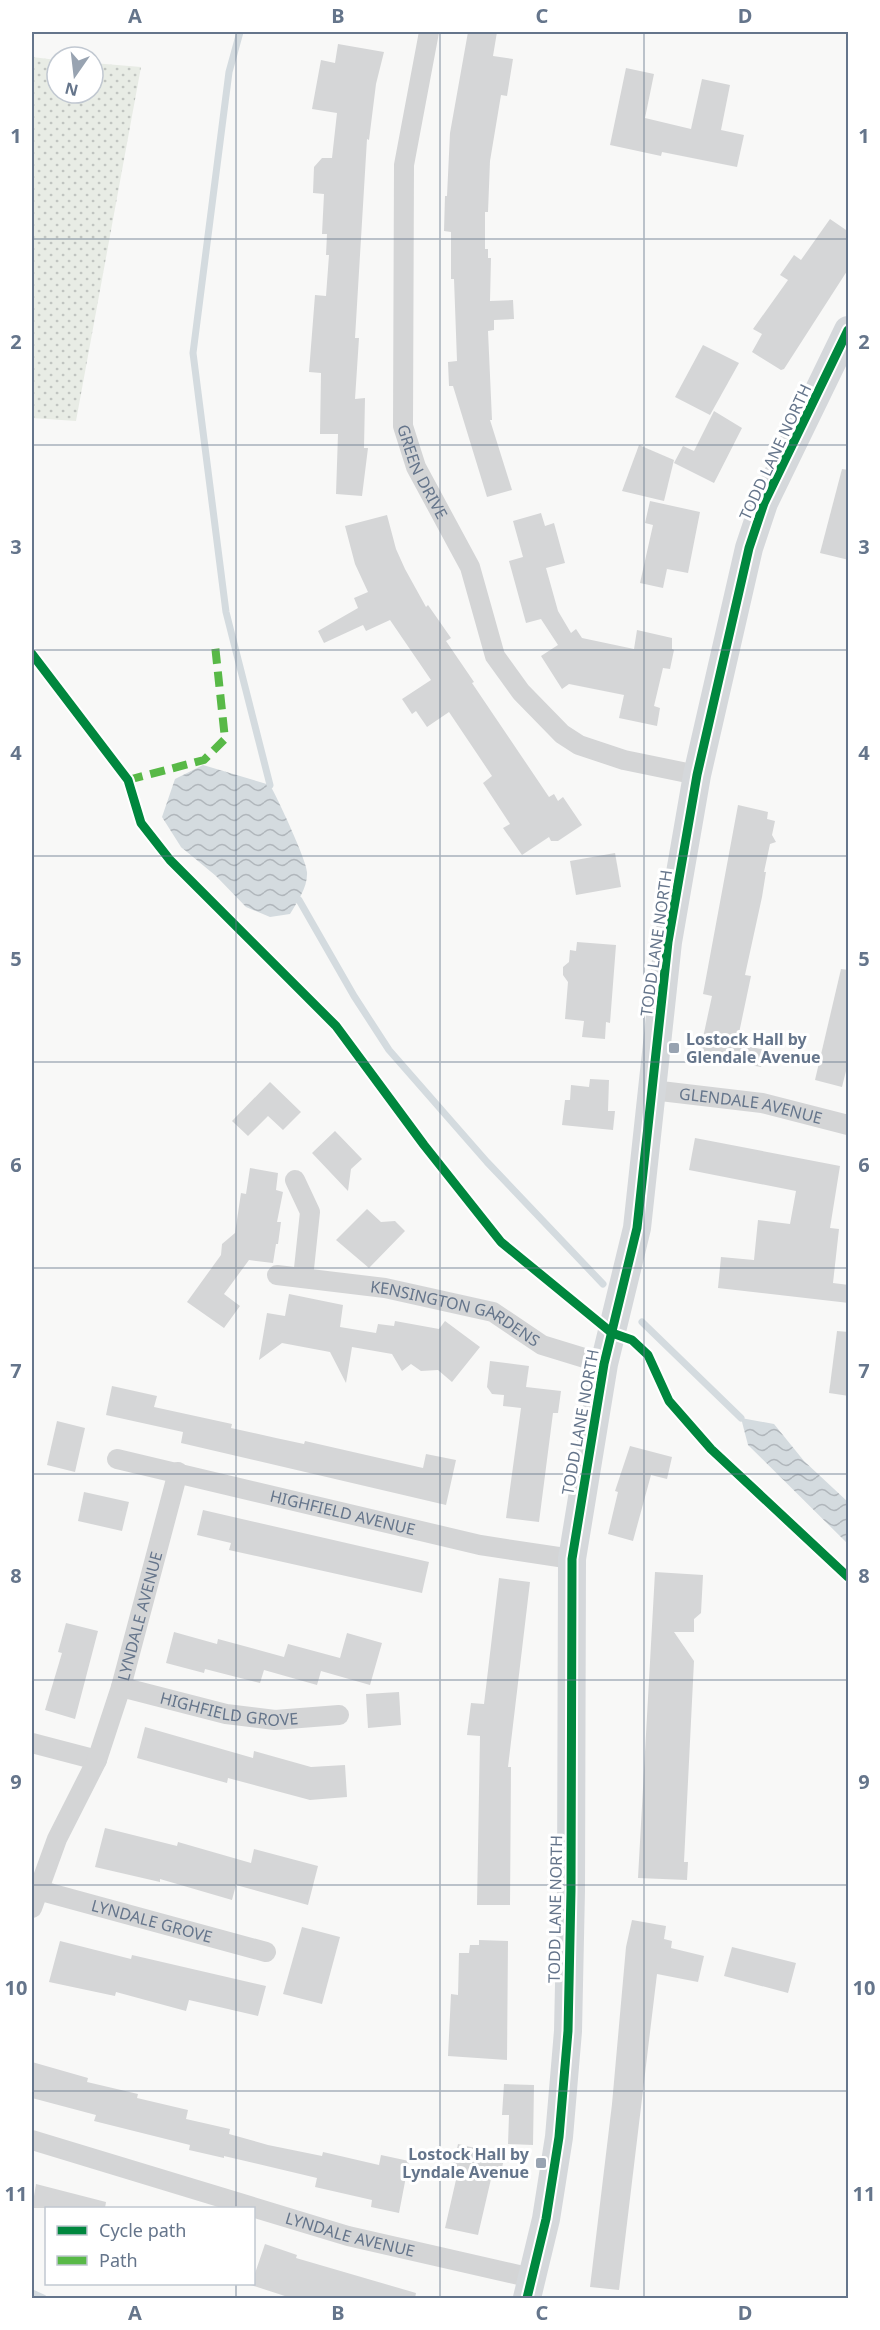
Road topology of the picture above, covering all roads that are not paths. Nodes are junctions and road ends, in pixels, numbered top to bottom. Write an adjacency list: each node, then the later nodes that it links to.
1 (429, 32): 3 (street, GREEN DRIVE)
2 (849, 330): 3 (street, TODD LANE NORTH)
3 (697, 775): 4 (street, TODD LANE NORTH)
4 (652, 1090): 5 (street, GLENDALE AVENUE); 9 (street, TODD LANE NORTH)
5 (849, 1125)
6 (295, 1180): 8 (street)
7 (277, 1275): 8 (street, KENSINGTON GARDENS)
8 (303, 1278): 9 (street, KENSINGTON GARDENS)
9 (604, 1364): 12 (street, TODD LANE NORTH)
10 (117, 1459): 11 (street, HIGHFIELD AVENUE)
11 (178, 1472): 12 (street, HIGHFIELD AVENUE); 13 (street, LYNDALE AVENUE)
12 (572, 1559): 22 (street, TODD LANE NORTH)
13 (121, 1687): 14 (street, HIGHFIELD GROVE); 16 (street, LYNDALE AVENUE)
14 (339, 1715)
15 (32, 1743): 16 (street)
16 (97, 1760): 17 (street, LYNDALE AVENUE)
17 (35, 1899): 18 (street, LYNDALE GROVE)
18 (266, 1952)
19 (32, 2140): 20 (street, LYNDALE AVENUE)
20 (253, 2207)
21 (255, 2208): 22 (street, LYNDALE AVENUE)
22 (529, 2288)

